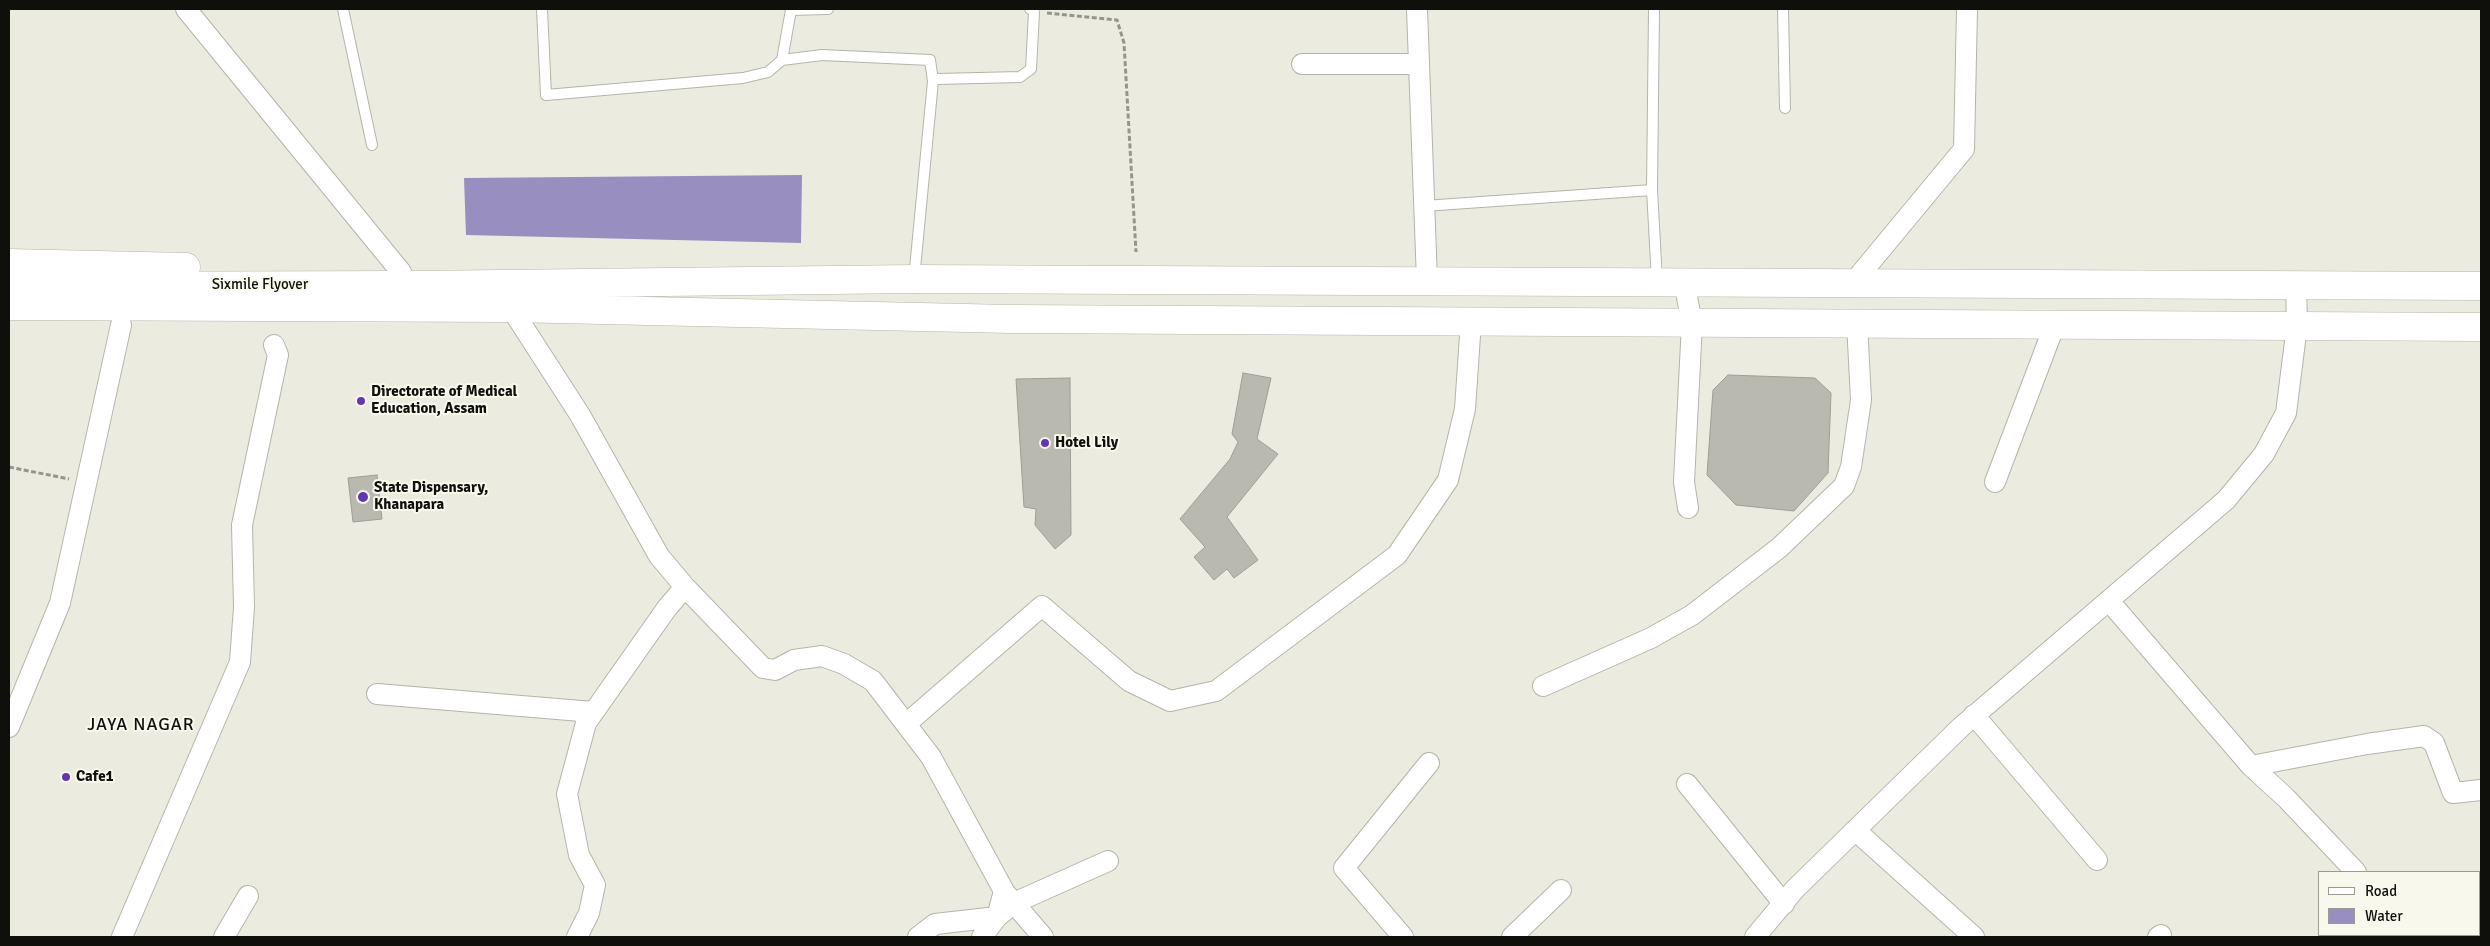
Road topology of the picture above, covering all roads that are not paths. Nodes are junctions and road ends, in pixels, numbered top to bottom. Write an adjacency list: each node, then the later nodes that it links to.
1 (186, 9): 19 (street)
2 (343, 9): 15 (lane)
3 (542, 9): 10 (lane)
4 (828, 9): 10 (lane)
5 (1417, 9): 12 (street)
6 (1654, 9): 16 (lane)
7 (1783, 9): 14 (lane)
8 (1967, 9): 24 (street)
9 (1032, 10): 13 (lane)
10 (782, 60): 13 (lane)
11 (1302, 64): 12 (street)
12 (1419, 64): 17 (street)
13 (933, 81): 20 (lane)
14 (1785, 108)
15 (372, 145)
16 (1652, 190): 17 (lane); 22 (lane)
17 (1424, 206): 21 (street)
18 (9, 263): 19 (main road)
19 (401, 272): 28 (main road)
20 (914, 280): 21 (main road); 28 (main road)
21 (1427, 281): 22 (main road)
22 (1657, 282): 23 (main road)
23 (1684, 282): 24 (main road); 32 (street)
24 (1853, 283): 25 (main road)
25 (2296, 284): 27 (main road); 37 (street)
26 (9, 286): 29 (main road, Sixmile Flyover)
27 (2481, 286)
28 (512, 296): 29 (main road, Sixmile Flyover); 31 (main road); 36 (main road); 42 (street)
29 (434, 297): 30 (main road, Sixmile Flyover)
30 (9, 306)
31 (1471, 321): 32 (main road); 48 (street)
32 (1692, 322): 34 (main road); 41 (street)
33 (9, 323): 36 (main road)
34 (1857, 323): 35 (main road); 44 (street)
35 (2055, 324): 37 (main road); 40 (street)
36 (121, 325): 49 (street)
37 (2297, 326): 38 (main road); 43 (street)
38 (2481, 327)
39 (274, 345): 63 (street)
40 (1995, 482)
41 (1688, 508)
42 (685, 587): 46 (street); 48 (street)
43 (2110, 601): 47 (street); 51 (street)
44 (1542, 686)
45 (378, 694): 46 (street)
46 (593, 712): 65 (street)
47 (1974, 715): 54 (street); 55 (street)
48 (906, 724): 60 (street)
49 (9, 726)
50 (1429, 763): 69 (street)
51 (2251, 766): 53 (street); 57 (street)
52 (1688, 784): 61 (street)
53 (2481, 790)
54 (1855, 830): 61 (street); 72 (street)
55 (2097, 860)
56 (1108, 861): 60 (street)
57 (2355, 871)
58 (1561, 890): 70 (street)
59 (248, 896): 64 (street)
60 (1010, 897): 62 (street); 68 (street)
61 (1784, 904): 71 (street)
62 (997, 917): 66 (street); 67 (street)
63 (122, 937)
64 (224, 937)
65 (577, 937)
66 (918, 937)
67 (982, 937)
68 (1043, 937)
69 (1403, 937)
70 (1512, 937)
71 (1755, 937)
72 (1974, 937)

